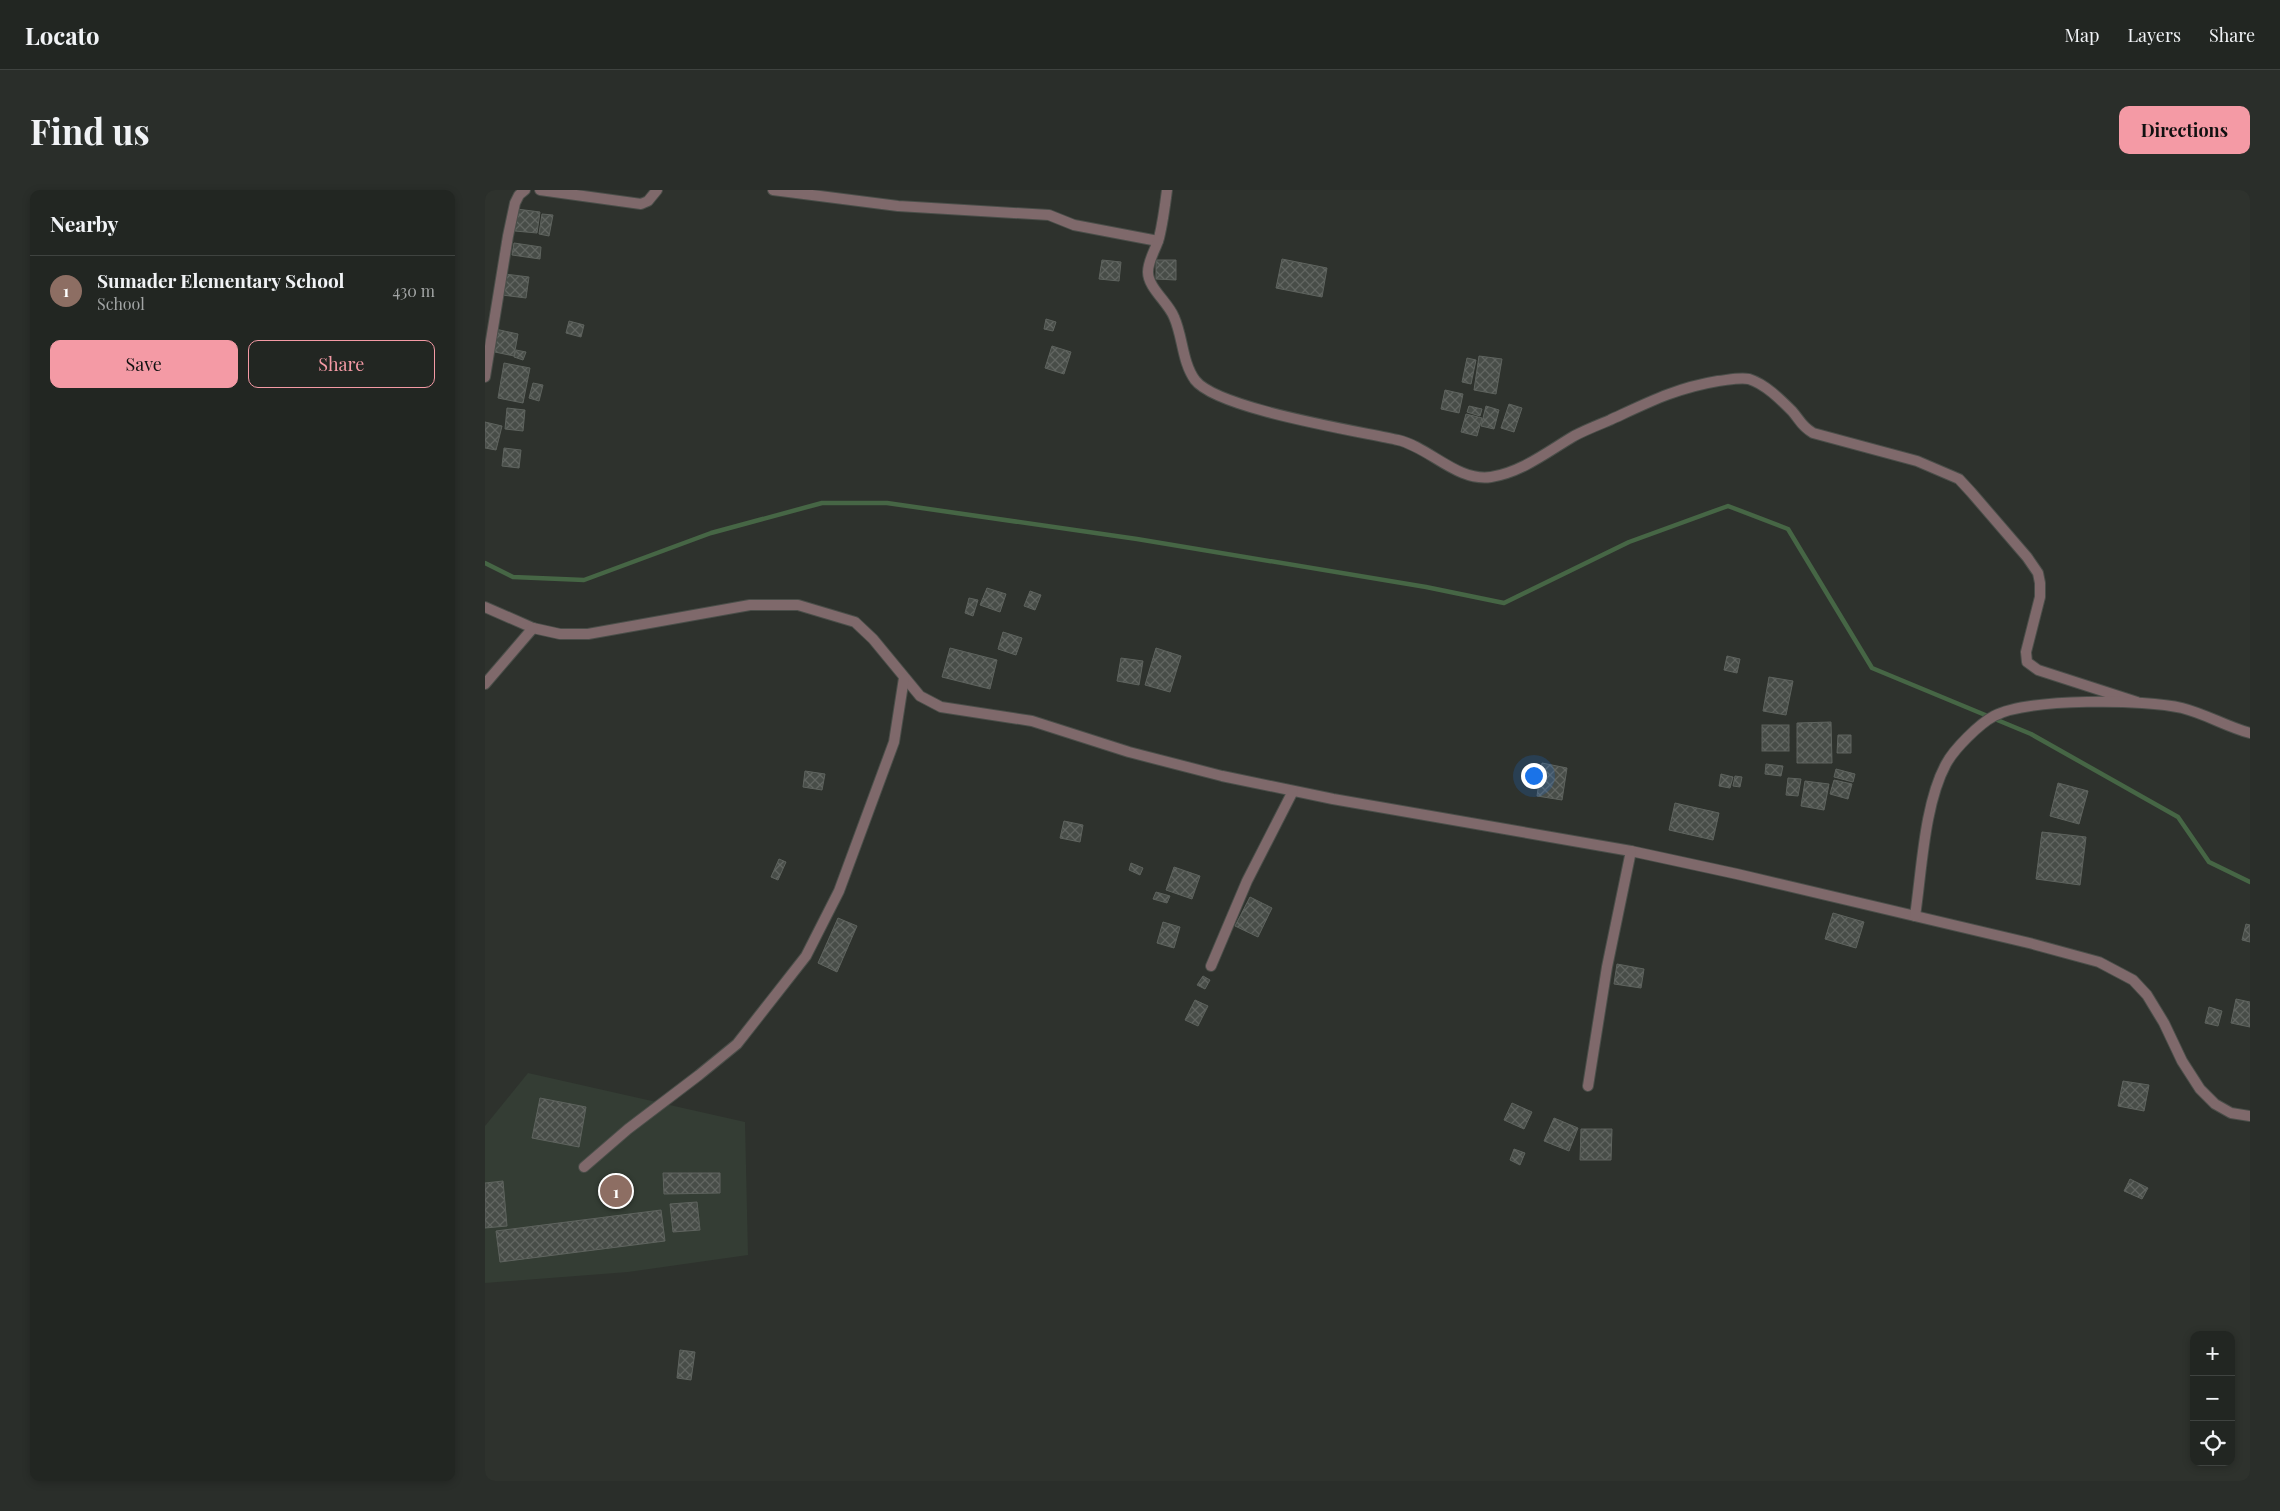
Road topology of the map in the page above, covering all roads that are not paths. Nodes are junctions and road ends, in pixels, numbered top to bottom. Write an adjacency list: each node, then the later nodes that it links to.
1 (525, 190): 7 (street)
2 (539, 190): 3 (street)
3 (657, 190)
4 (773, 190): 6 (street)
5 (1167, 190): 6 (street)
6 (1158, 241): 12 (street)
7 (485, 377)
8 (485, 607): 9 (street)
9 (533, 628): 10 (street); 11 (street)
10 (904, 678): 14 (street); 20 (street)
11 (485, 684)
12 (2137, 702): 13 (street); 16 (street)
13 (2250, 733)
14 (1293, 791): 15 (street); 17 (street)
15 (1631, 851): 16 (street); 18 (street)
16 (1915, 916): 19 (street)
17 (1211, 966)
18 (1588, 1086)
19 (2250, 1116)
20 (585, 1167)

